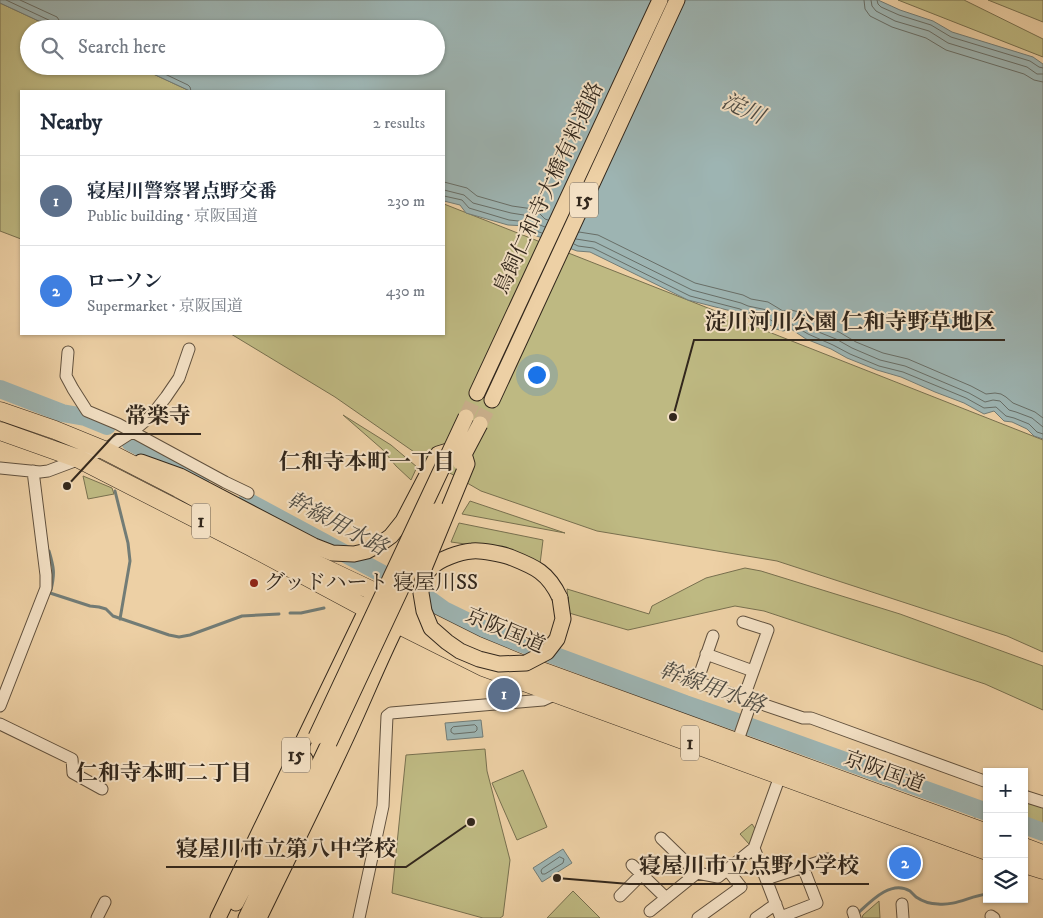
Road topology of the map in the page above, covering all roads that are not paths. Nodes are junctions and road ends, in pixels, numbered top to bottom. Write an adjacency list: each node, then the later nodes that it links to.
1 (660, 0): 5 (main road, 鳥飼仁和寺大橋有料道路 / 15)
2 (677, 0): 6 (main road, 鳥飼仁和寺大橋有料道路 / 15)
3 (189, 349): 10 (street)
4 (68, 352): 10 (street)
5 (477, 393)
6 (492, 400)
7 (0, 410): 11 (highway, 京阪国道 / 1)
8 (473, 420): 12 (main road, 15, bridge)
9 (0, 431): 13 (highway, 京阪国道 / 1)
10 (132, 432): 11 (street); 16 (street)
11 (104, 450): 13 (street); 16 (main road); 18 (highway, 京阪国道 / 1)
12 (458, 452): 16 (main road); 20 (main road, 15, bridge); 32 (main road, 15, bridge)
13 (79, 460): 15 (street); 19 (highway, 京阪国道 / 1)
14 (0, 468): 15 (street)
15 (33, 471): 29 (street)
16 (222, 488): 17 (street)
17 (248, 493)
18 (375, 592): 19 (main road, 15); 20 (highway, 京阪国道 / 1)
19 (367, 609): 20 (highway, 京阪国道 / 1); 61 (main road, 15)
20 (401, 616): 27 (highway, 京阪国道 / 1); 31 (highway, 京阪国道 / 1); 64 (main road, 15)
21 (743, 622): 25 (street)
22 (713, 636): 23 (street)
23 (706, 654): 25 (street); 26 (street)
24 (670, 669): 26 (street)
25 (753, 671): 28 (street)
26 (697, 682): 28 (street)
27 (556, 694): 33 (highway, 京阪国道 / 1); 65 (street)
28 (748, 698): 31 (street); 34 (street)
29 (0, 706)
30 (0, 724): 35 (street)
31 (739, 737): 38 (highway, 京阪国道 / 1)
32 (322, 740): 62 (main road, 15); 63 (main road, 15)
33 (780, 776): 40 (street); 42 (highway, 京阪国道 / 1)
34 (983, 781)
35 (102, 789)
36 (1028, 797): 37 (street)
37 (1043, 802)
38 (983, 830)
39 (661, 838): 51 (street)
40 (754, 848): 48 (street); 52 (street)
41 (1028, 848): 43 (highway)
42 (983, 850)
43 (1043, 854)
44 (828, 859): 47 (street)
45 (632, 864): 50 (street)
46 (1028, 865): 49 (highway)
47 (803, 867): 52 (street); 59 (street)
48 (727, 869): 51 (street); 66 (street)
49 (1043, 870)
50 (642, 874): 53 (street); 54 (street)
51 (697, 874): 54 (street)
52 (766, 879): 56 (street)
53 (620, 896)
54 (666, 898): 58 (street)
55 (105, 902): 60 (street)
56 (776, 904): 59 (street); 67 (street)
57 (902, 904): 68 (street)
58 (650, 910)
59 (781, 917)
60 (96, 918)
61 (218, 918)
62 (229, 918)
63 (246, 918)
64 (259, 918)
65 (359, 918)
66 (698, 918)
67 (756, 918)
68 (903, 918)

